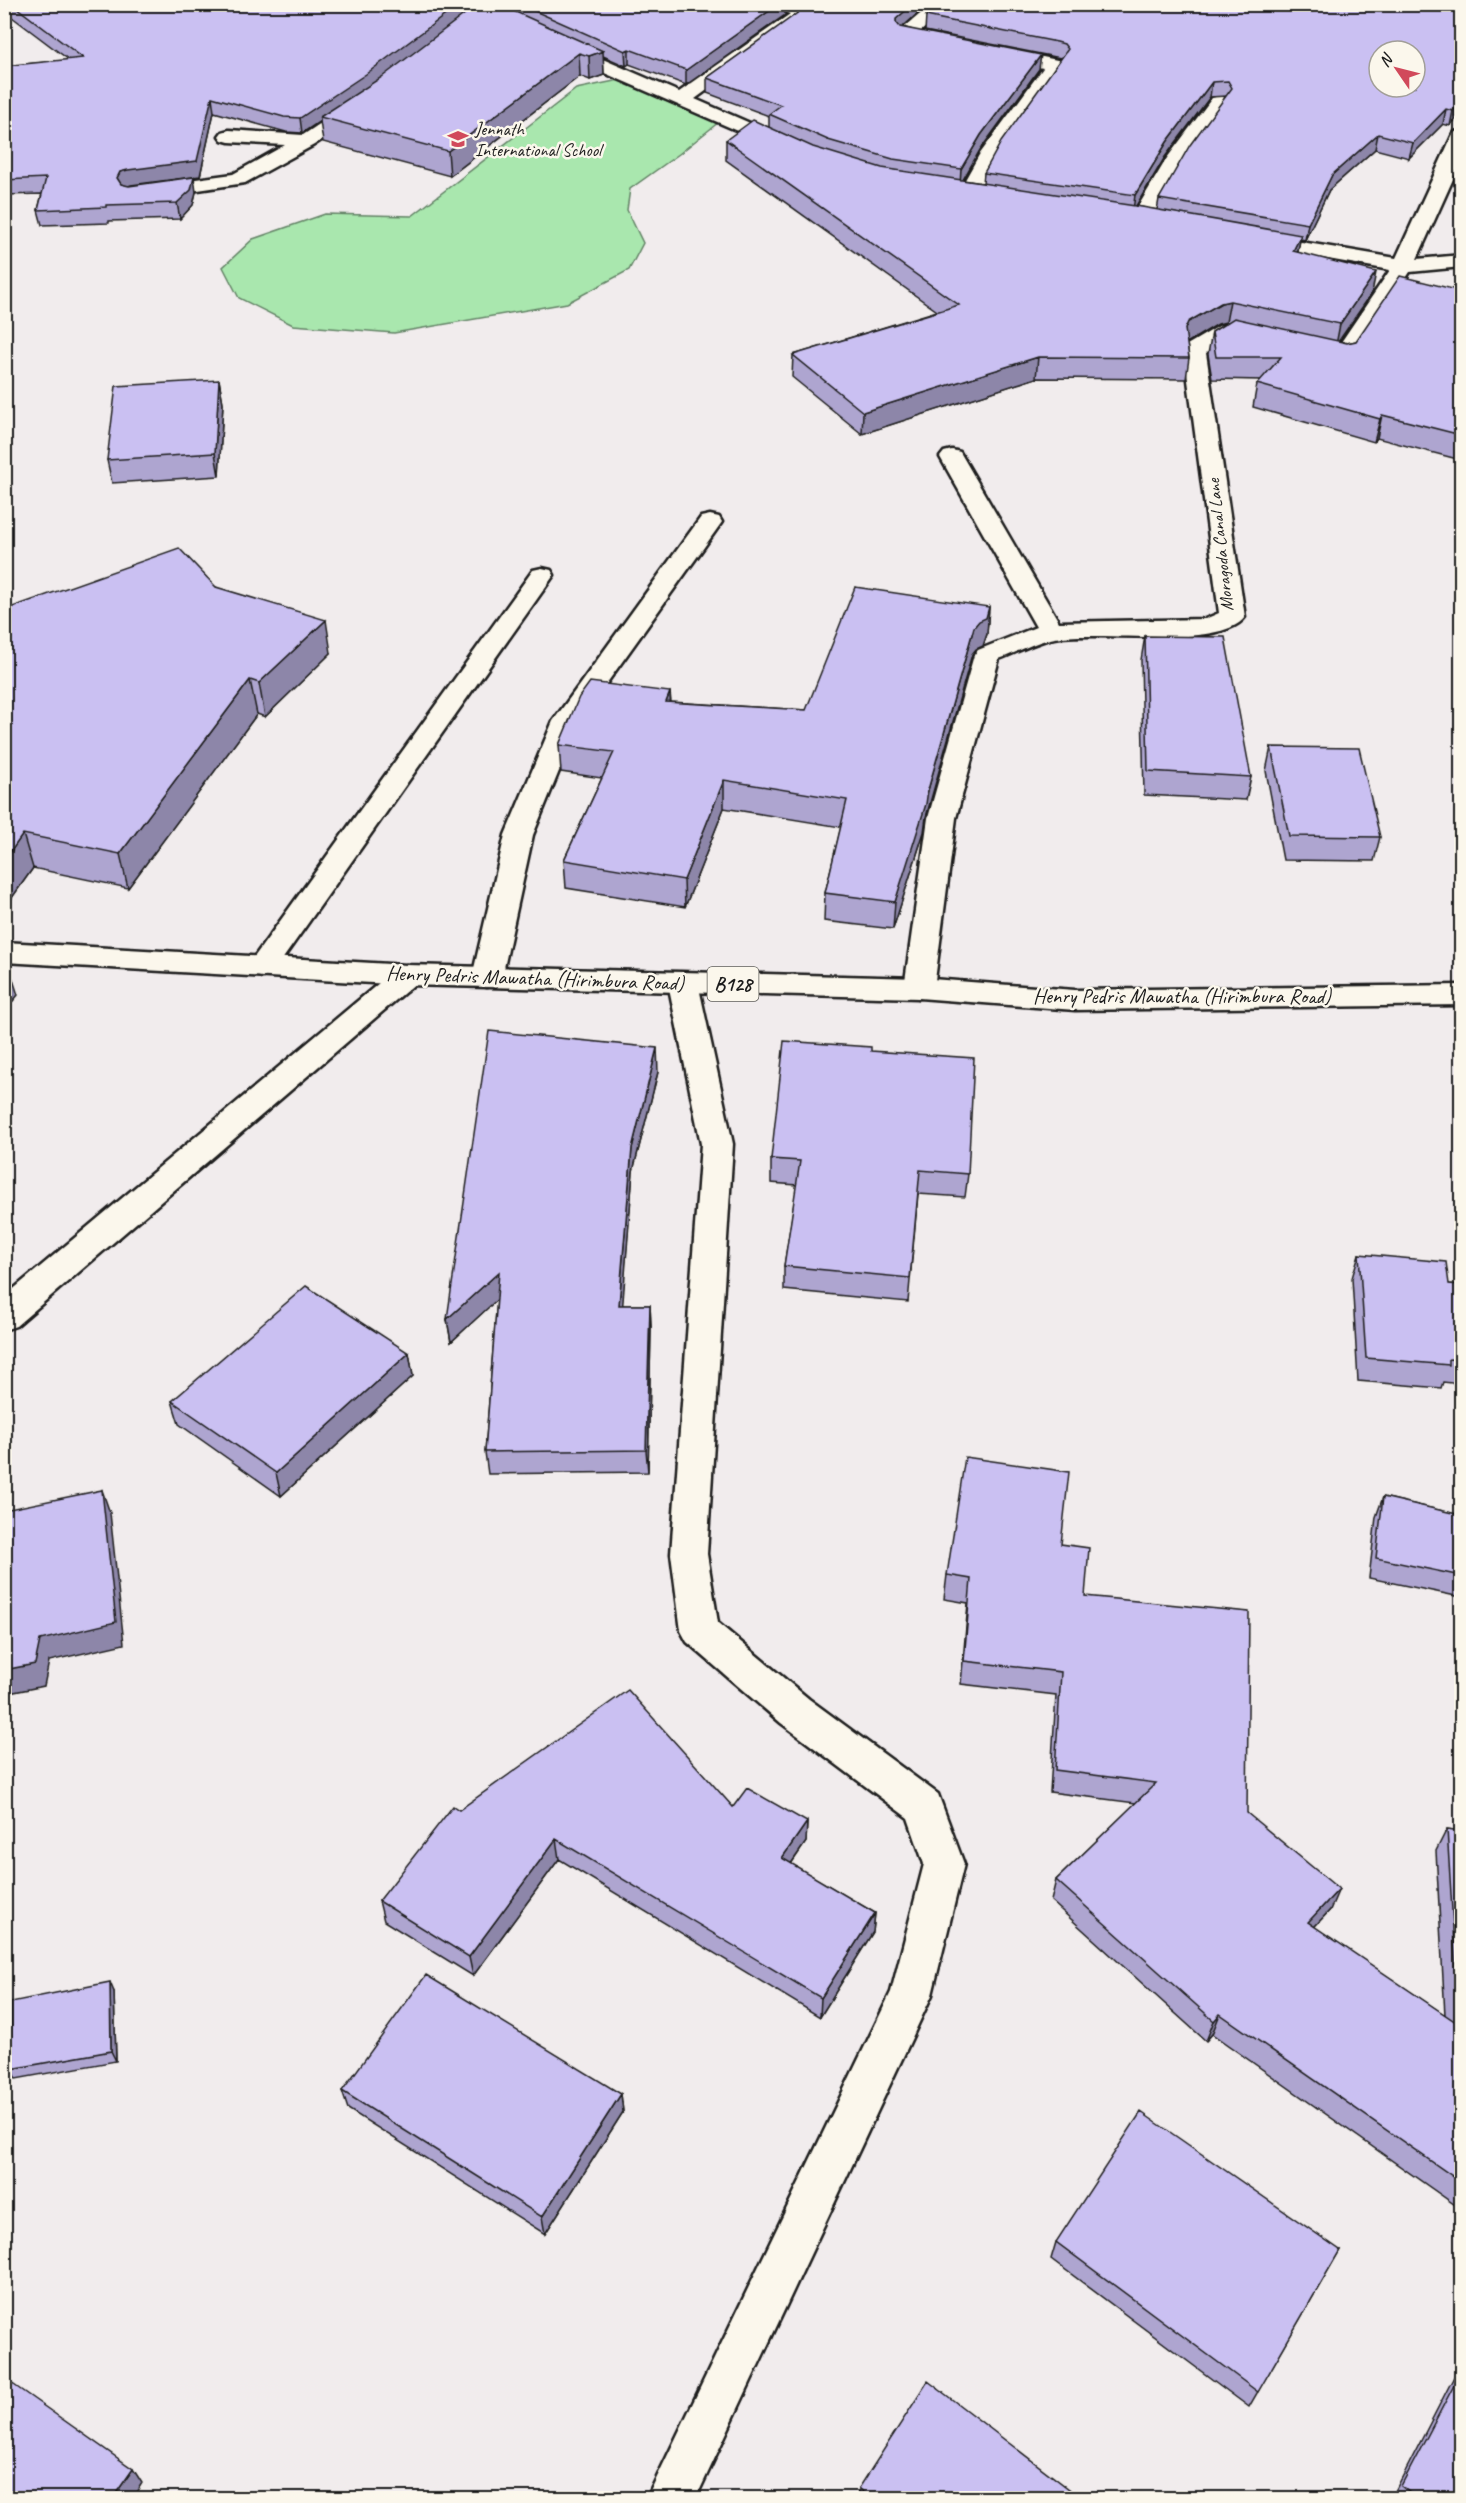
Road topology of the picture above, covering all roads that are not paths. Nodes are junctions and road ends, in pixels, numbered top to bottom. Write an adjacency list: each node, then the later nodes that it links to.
1 (465, 4): 5 (street)
2 (780, 4): 4 (street)
3 (943, 4): 18 (street)
4 (809, 9): 10 (street)
5 (485, 13): 6 (street); 7 (street)
6 (467, 27)
7 (526, 32)
8 (547, 41): 10 (street)
9 (376, 95): 14 (street)
10 (681, 100): 15 (street)
11 (1219, 102): 21 (street)
12 (229, 136): 14 (street)
13 (1461, 136): 25 (street)
14 (307, 141): 17 (street)
15 (799, 152)
16 (945, 191): 18 (street)
17 (132, 193)
18 (967, 194): 19 (street)
19 (990, 198)
20 (1117, 216): 21 (street)
21 (1140, 220): 22 (street)
22 (1163, 224)
23 (1231, 236): 25 (street)
24 (1461, 261): 25 (street)
25 (1403, 266): 29 (street, Moragoda Canal Lane)
26 (952, 457): 29 (street)
27 (710, 522): 33 (street)
28 (542, 575): 31 (street)
29 (1051, 630): 35 (street, Moragoda Canal Lane)
30 (4, 952): 31 (street, Henry Pedris Mawatha (Hirimbura Road) / B128)
31 (262, 967): 32 (street, Henry Pedris Mawatha (Hirimbura Road) / B128)
32 (407, 975): 33 (street, Henry Pedris Mawatha (Hirimbura Road) / B128); 37 (street)
33 (487, 976): 34 (street, Henry Pedris Mawatha (Hirimbura Road) / B128)
34 (682, 983): 35 (street, Henry Pedris Mawatha (Hirimbura Road) / B128); 38 (street)
35 (919, 988): 36 (street, Henry Pedris Mawatha (Hirimbura Road) / B128)
36 (1461, 995)
37 (4, 1317)
38 (671, 2499)

